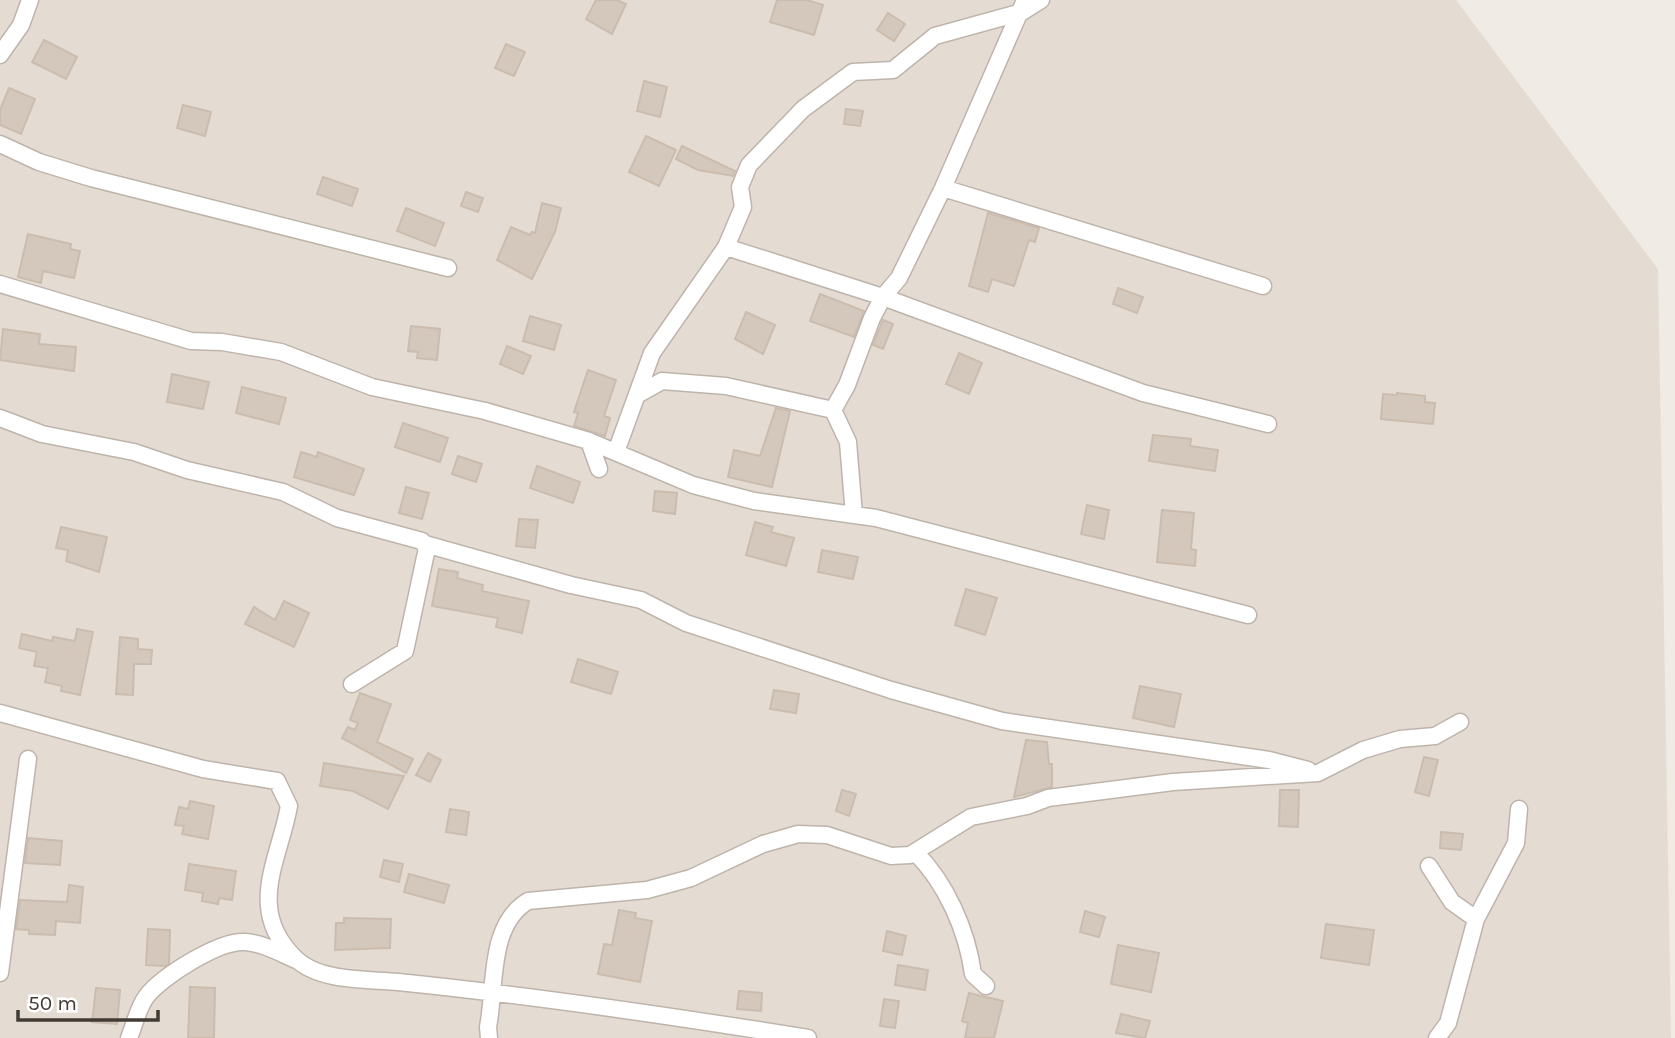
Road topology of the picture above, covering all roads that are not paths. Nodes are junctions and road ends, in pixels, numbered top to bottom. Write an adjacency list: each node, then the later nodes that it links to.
1 (30, 0): 4 (street)
2 (1041, 0): 3 (street)
3 (1024, 6): 6 (street); 7 (street)
4 (0, 55)
5 (0, 144): 8 (street)
6 (943, 188): 10 (street); 11 (street)
7 (726, 247): 11 (street); 12 (street)
8 (448, 268)
9 (0, 284): 16 (street)
10 (1263, 286)
11 (883, 297): 13 (street); 15 (street)
12 (637, 395): 13 (street); 17 (street)
13 (833, 410): 19 (street)
14 (0, 418): 20 (street)
15 (1268, 424)
16 (589, 441): 17 (street); 18 (street)
17 (616, 452): 19 (street)
18 (599, 469)
19 (854, 515): 21 (street)
20 (425, 544): 22 (street); 26 (street)
21 (1248, 615)
22 (352, 684)
23 (0, 713): 32 (street)
24 (1460, 722): 26 (street)
25 (28, 759): 31 (street)
26 (1318, 773): 28 (street)
27 (1519, 810): 30 (street)
28 (915, 852): 34 (street); 35 (street)
29 (1429, 866): 30 (street)
30 (1476, 919): 39 (street)
31 (1, 955): 33 (street)
32 (307, 965): 35 (street); 36 (street)
33 (0, 973)
34 (986, 986)
35 (492, 990): 37 (street); 38 (street)
36 (129, 1038)
37 (489, 1038)
38 (808, 1038)
39 (1437, 1038)

